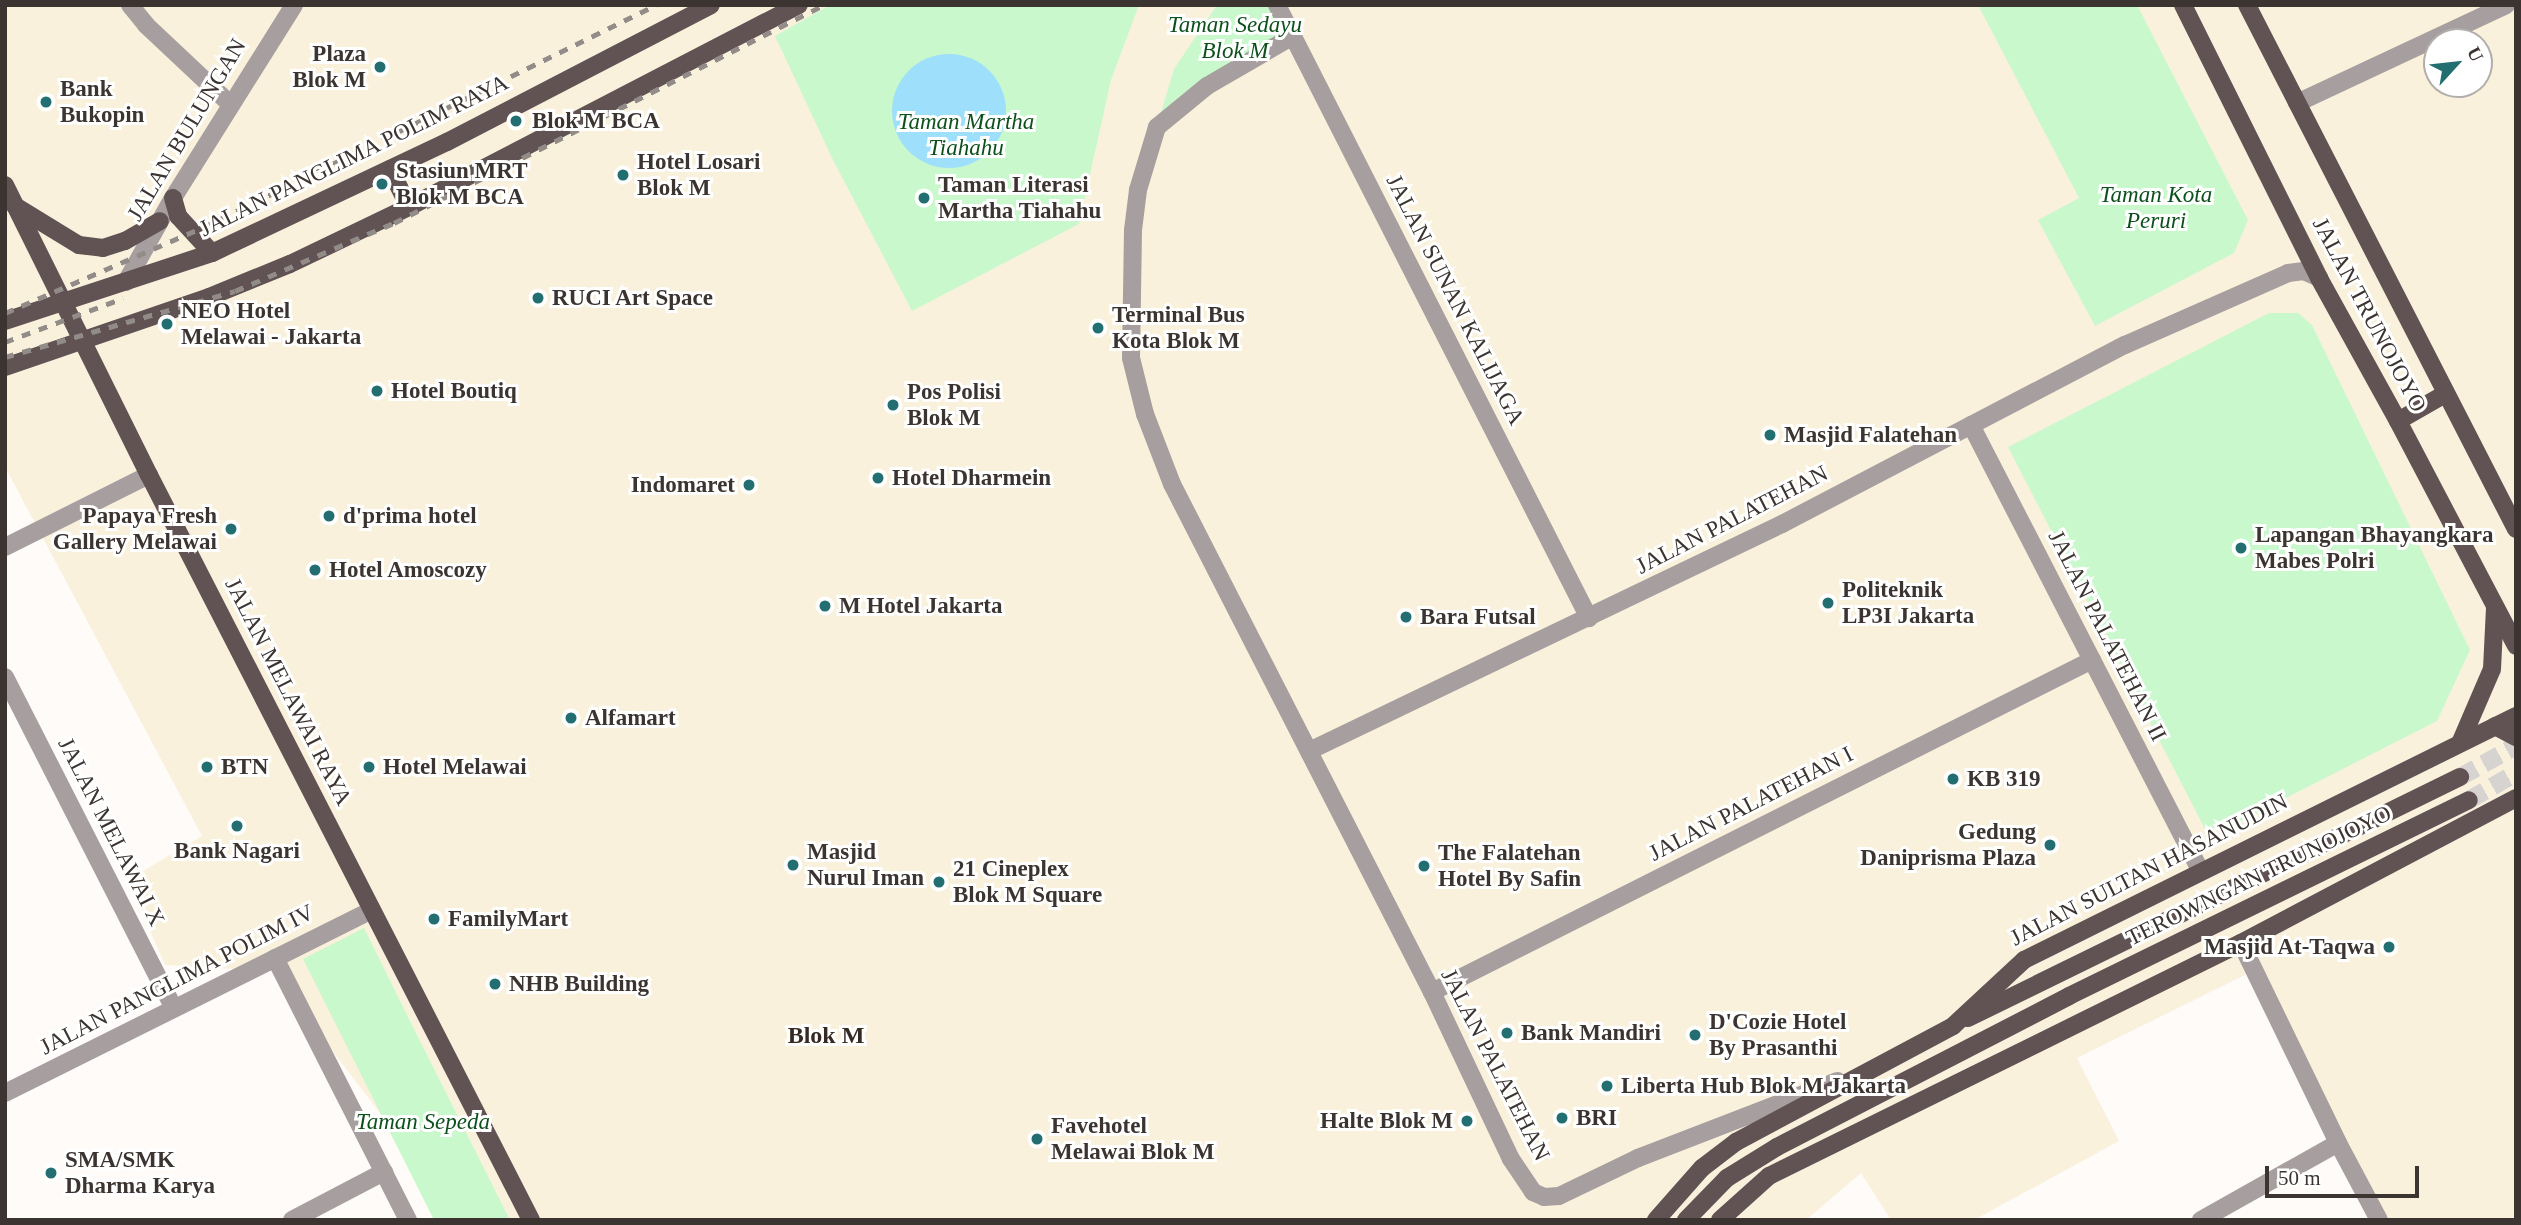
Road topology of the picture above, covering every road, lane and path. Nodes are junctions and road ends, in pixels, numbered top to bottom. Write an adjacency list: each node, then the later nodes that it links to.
1 (130, 5): 11 (street)
2 (294, 5): 11 (street, JALAN BULUNGAN)
3 (710, 5): 12 (main road, JALAN PANGLIMA POLIM RAYA)
4 (799, 5): 16 (main road)
5 (1277, 5): 9 (street, JALAN SUNAN KALIJAGA)
6 (2183, 5): 18 (main road, JALAN TRUNOJOYO)
7 (2247, 5): 10 (main road, JALAN TRUNOJOYO)
8 (2506, 5): 10 (street)
9 (1293, 36): 34 (street, JALAN SUNAN KALIJAGA); 42 (street, JALAN PALATEHAN)
10 (2297, 103): 27 (main road, JALAN TRUNOJOYO)
11 (230, 104): 14 (street, JALAN BULUNGAN)
12 (390, 169): 16 (main road); 19 (main road, JALAN PANGLIMA POLIM RAYA)
13 (5, 185): 15 (main road, JALAN MELAWAI RAYA)
14 (173, 198): 17 (street, JALAN BULUNGAN); 19 (main road)
15 (15, 206): 17 (main road); 23 (main road, JALAN MELAWAI RAYA)
16 (409, 207): 25 (main road)
17 (160, 220): 22 (street, JALAN BULUNGAN)
18 (2301, 241): 20 (street); 21 (main road, JALAN TRUNOJOYO)
19 (212, 253): 22 (main road, JALAN PANGLIMA POLIM RAYA)
20 (2288, 273): 21 (street); 29 (street, JALAN PALATEHAN)
21 (2319, 278): 28 (main road, JALAN TRUNOJOYO)
22 (126, 282): 23 (main road, JALAN PANGLIMA POLIM RAYA)
23 (64, 301): 24 (main road, JALAN PANGLIMA POLIM RAYA); 25 (main road, JALAN MELAWAI RAYA)
24 (5, 321)
25 (84, 342): 26 (main road); 30 (main road, JALAN MELAWAI RAYA)
26 (5, 367)
27 (2445, 394): 28 (main road); 31 (main road, JALAN TRUNOJOYO)
28 (2398, 422): 33 (main road, JALAN TRUNOJOYO)
29 (1970, 425): 34 (street, JALAN PALATEHAN); 36 (street, JALAN PALATEHAN II)
30 (149, 475): 32 (street); 49 (main road, JALAN MELAWAI RAYA)
31 (2516, 529)
32 (5, 547)
33 (2495, 603): 35 (main road, JALAN TRUNOJOYO); 41 (main road)
34 (1589, 618): 42 (street, JALAN PALATEHAN)
35 (2516, 646)
36 (2092, 660): 48 (street, JALAN PALATEHAN II); 52 (street, JALAN PALATEHAN I)
37 (5, 677): 54 (street, JALAN MELAWAI X)
38 (2516, 716): 39 (main road, JALAN SULTAN HASANUDIN)
39 (2495, 726): 40 (main road); 41 (main road, JALAN SULTAN HASANUDIN)
40 (2516, 737)
41 (2461, 741): 48 (main road, JALAN SULTAN HASANUDIN)
42 (1309, 751): 52 (street, JALAN PALATEHAN)
43 (2460, 777): 55 (main road, TEROWNGAN TRUNOJOYO)
44 (2516, 798): 47 (main road)
45 (2469, 800): 53 (main road, TEROWNGAN TRUNOJOYO)
46 (2516, 813): 47 (main road)
47 (2478, 817): 50 (main road)
48 (2200, 870): 55 (main road, JALAN SULTAN HASANUDIN)
49 (372, 910): 51 (street, JALAN PANGLIMA POLIM IV); 63 (main road, JALAN MELAWAI RAYA)
50 (2241, 943): 56 (main road); 59 (street)
51 (275, 958): 54 (street, JALAN PANGLIMA POLIM IV); 60 (street)
52 (1432, 992): 57 (street, JALAN PALATEHAN)
53 (2070, 996): 56 (main road); 65 (main road, TEROWNGAN TRUNOJOYO)
54 (174, 1008): 58 (street, JALAN PANGLIMA POLIM IV)
55 (1953, 1026): 57 (main road, JALAN SULTAN HASANUDIN)
56 (2022, 1049): 66 (main road)
57 (1866, 1070): 64 (main road, JALAN SULTAN HASANUDIN)
58 (5, 1093)
59 (2338, 1143): 67 (street); 68 (street)
60 (384, 1172): 61 (street); 62 (street)
61 (292, 1220)
62 (408, 1220)
63 (531, 1220)
64 (1656, 1220)
65 (1686, 1220)
66 (1720, 1220)
67 (2201, 1220)
68 (2379, 1220)

